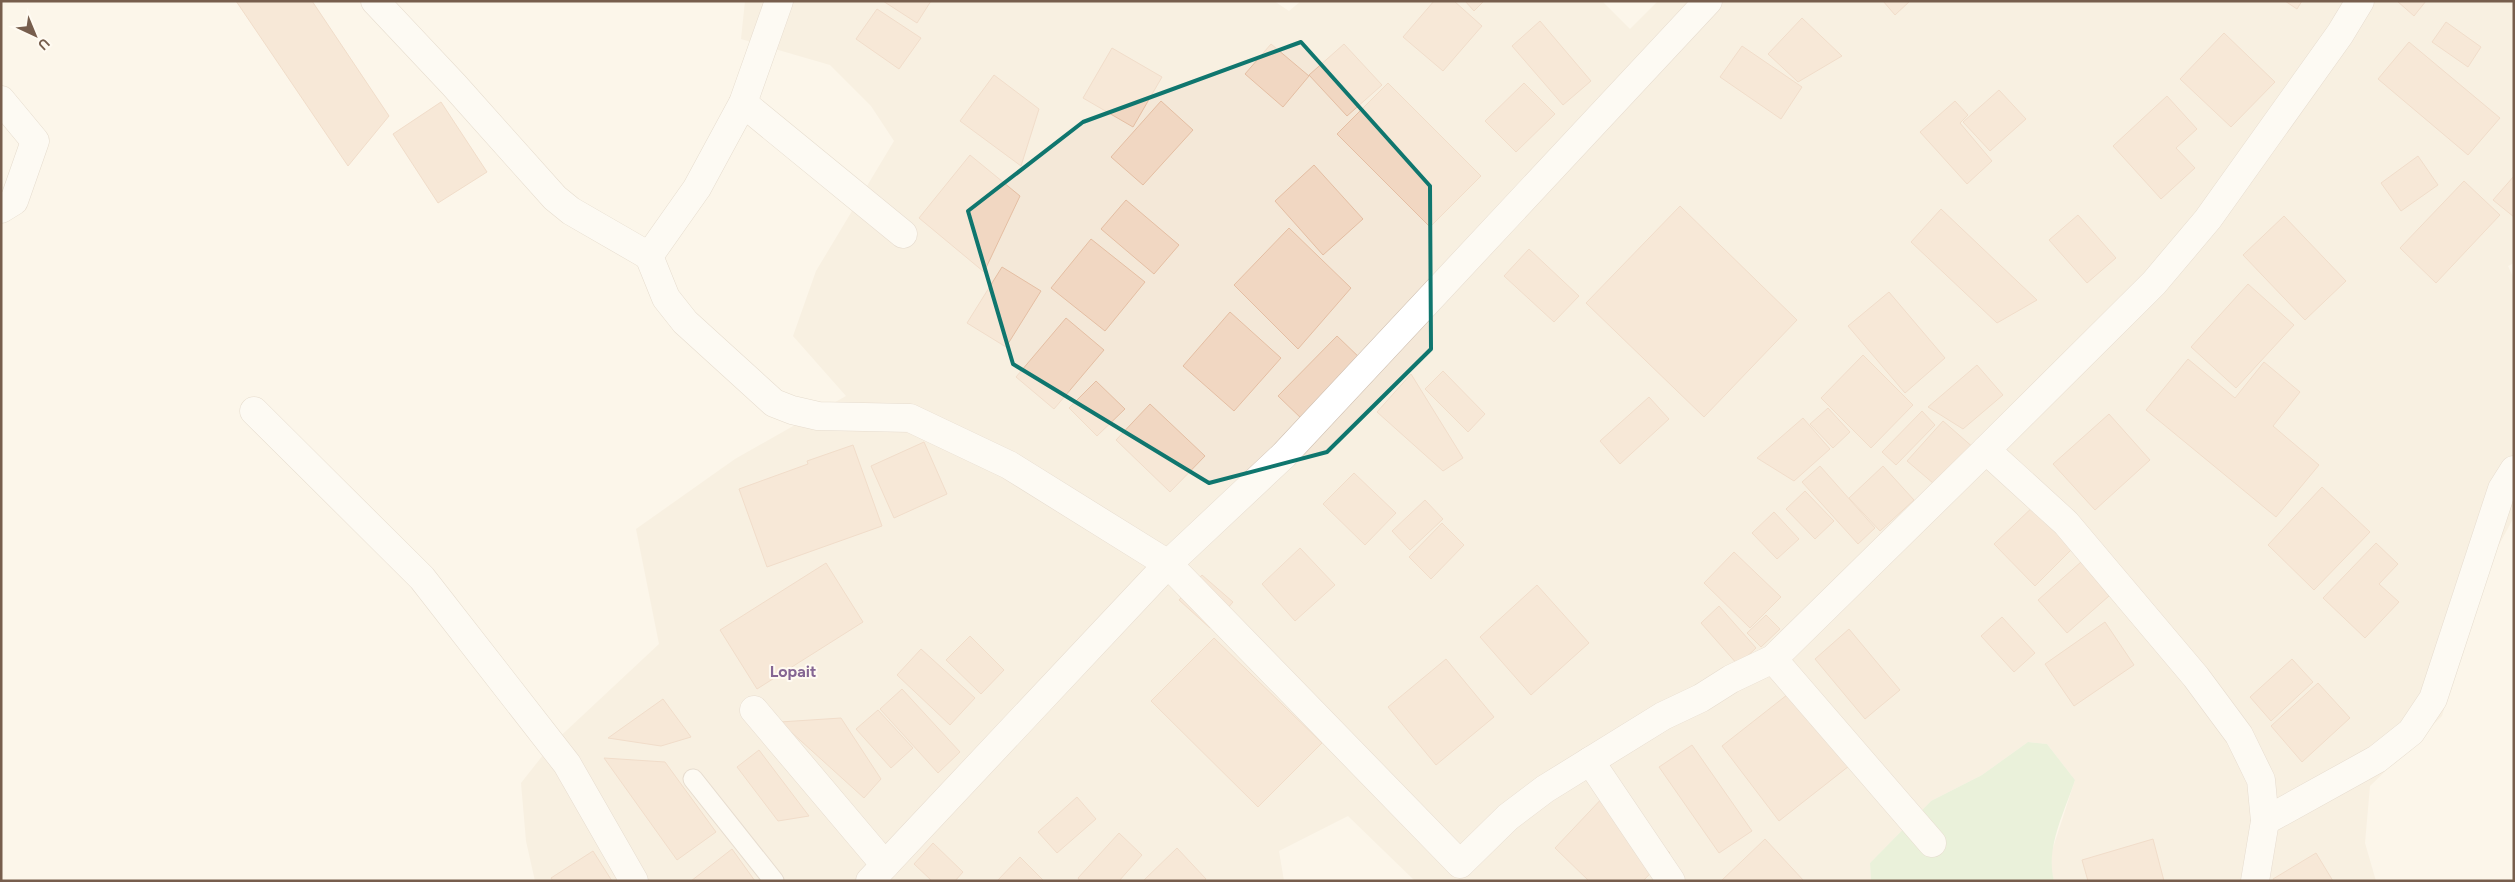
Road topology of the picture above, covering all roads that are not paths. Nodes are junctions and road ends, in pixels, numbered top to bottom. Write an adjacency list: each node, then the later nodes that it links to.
1 (375, 1): 9 (street)
2 (779, 1): 6 (street)
3 (1708, 1): 13 (street)
4 (2360, 1): 11 (street)
5 (1, 100): 7 (street)
6 (743, 103): 8 (street); 9 (street)
7 (1, 209)
8 (903, 234)
9 (649, 256): 13 (street)
10 (254, 411): 22 (street)
11 (1986, 450): 14 (street); 18 (street)
12 (2514, 470): 18 (street)
13 (1168, 564): 20 (street); 21 (street)
14 (1773, 659): 16 (street); 19 (street)
15 (754, 710): 21 (street)
16 (1590, 761): 20 (street); 24 (street)
17 (693, 779): 23 (lane)
18 (2265, 821): 25 (street)
19 (1932, 843)
20 (1468, 872)
21 (877, 873)
22 (634, 881)
23 (774, 881)
24 (1671, 881)
25 (2255, 881)

